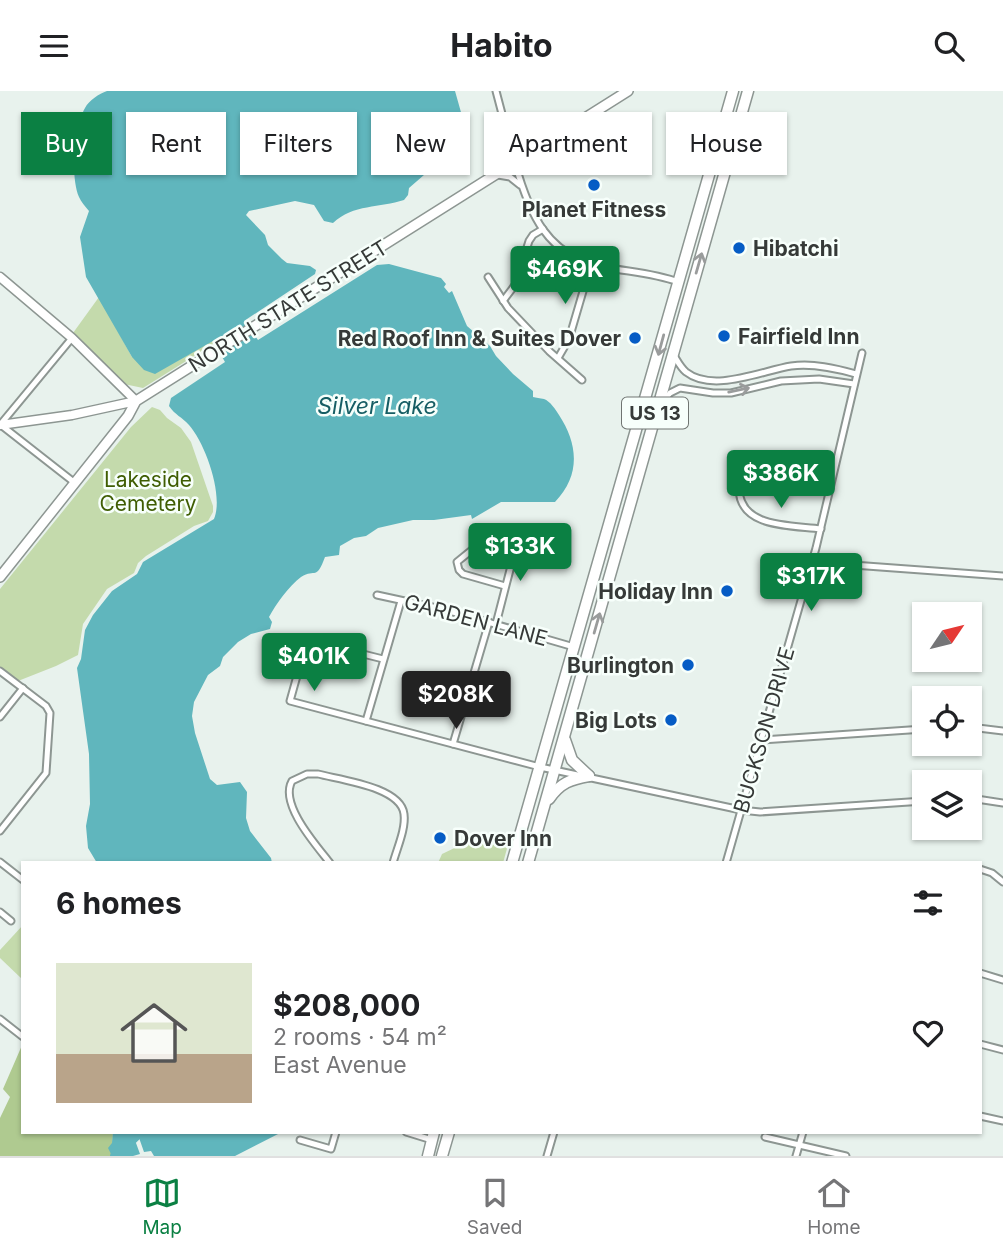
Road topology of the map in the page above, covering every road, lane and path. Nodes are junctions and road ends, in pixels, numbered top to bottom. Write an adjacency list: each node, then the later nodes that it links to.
1 (496, 91): 5 (street)
2 (628, 91): 6 (main road, NORTH STATE STREET)
3 (733, 91): 14 (highway, US 13)
4 (748, 91): 16 (highway, US 13, one-way to 4)
5 (502, 112)
6 (595, 112)
7 (495, 175): 9 (street); 26 (main road, NORTH STATE STREET)
8 (518, 175): 9 (street)
9 (521, 186): 10 (street)
10 (543, 229): 11 (street); 15 (street)
11 (591, 264): 14 (street); 20 (street)
12 (488, 278): 15 (street)
13 (1, 279): 17 (street)
14 (678, 282): 16 (highway); 27 (highway, US 13, one-way to 27)
15 (503, 301): 20 (street)
16 (684, 315): 19 (highway, US 13)
17 (72, 338): 26 (street); 29 (street)
18 (862, 353): 22 (street, BUCKSON DRIVE)
19 (673, 354): 21 (street); 28 (highway, US 13)
20 (558, 358): 23 (street)
21 (772, 370): 22 (street); 24 (street)
22 (856, 374): 25 (street, BUCKSON DRIVE)
23 (582, 380)
24 (775, 382): 25 (street); 28 (street, one-way to 24)
25 (854, 384): 33 (street, BUCKSON DRIVE)
26 (136, 401): 29 (street); 31 (main road, NORTH STATE STREET)
27 (645, 403): 30 (highway); 42 (highway, US 13)
28 (657, 409): 30 (highway, US 13)
29 (0, 425): 31 (street)
30 (647, 445): 51 (highway, US 13, one-way to 30)
31 (75, 483): 36 (main road, NORTH STATE STREET)
32 (739, 488): 33 (street)
33 (821, 529): 34 (street, BUCKSON DRIVE)
34 (812, 562): 35 (street); 52 (street, BUCKSON DRIVE)
35 (1003, 576)
36 (0, 577)
37 (505, 586): 37 (street); 41 (street)
38 (377, 595): 39 (street, GARDEN LANE)
39 (401, 601): 40 (street, GARDEN LANE); 43 (street)
40 (489, 622): 41 (street, GARDEN LANE); 53 (street)
41 (496, 624): 42 (street, GARDEN LANE)
42 (574, 647): 54 (highway, US 13)
43 (383, 659): 47 (street); 47 (street)
44 (0, 671): 45 (street)
45 (23, 688): 46 (street); 62 (street)
46 (0, 717)
47 (366, 721): 53 (street)
48 (982, 728): 50 (street)
49 (912, 730): 52 (street)
50 (1003, 731)
51 (564, 736): 55 (highway, US 13); 56 (highway)
52 (761, 740): 61 (street, BUCKSON DRIVE)
53 (453, 744): 54 (street)
54 (540, 767): 55 (street); 65 (highway, US 13)
55 (555, 770): 56 (street); 60 (highway, US 13)
56 (589, 776): 60 (highway); 61 (street)
57 (982, 799): 59 (street)
58 (912, 802): 61 (street)
59 (1003, 803)
60 (545, 805): 66 (highway, US 13)
61 (741, 810): 67 (street, BUCKSON DRIVE)
62 (0, 831)
63 (328, 861): 64 (street)
64 (394, 861)
65 (513, 861)
66 (529, 861)
67 (727, 861)
68 (0, 862): 70 (street)
69 (982, 870): 71 (street)
70 (21, 878)
71 (1003, 882)
72 (0, 912): 73 (street)
73 (11, 921)
74 (982, 974): 75 (street)
75 (1003, 980)
76 (0, 1019): 77 (street)
77 (21, 1035)
78 (982, 1045): 79 (street)
79 (1003, 1050)
80 (982, 1116): 81 (street)
81 (1003, 1121)
82 (335, 1134): 88 (street)
83 (448, 1134): 92 (highway)
84 (553, 1134): 93 (street)
85 (802, 1134): 89 (street)
86 (433, 1136): 90 (highway); 91 (highway)
87 (765, 1137): 89 (street)
88 (300, 1140)
89 (799, 1145): 94 (street); 95 (street)
90 (428, 1156)
91 (433, 1156)
92 (442, 1156)
93 (547, 1156)
94 (796, 1156)
95 (846, 1156)

